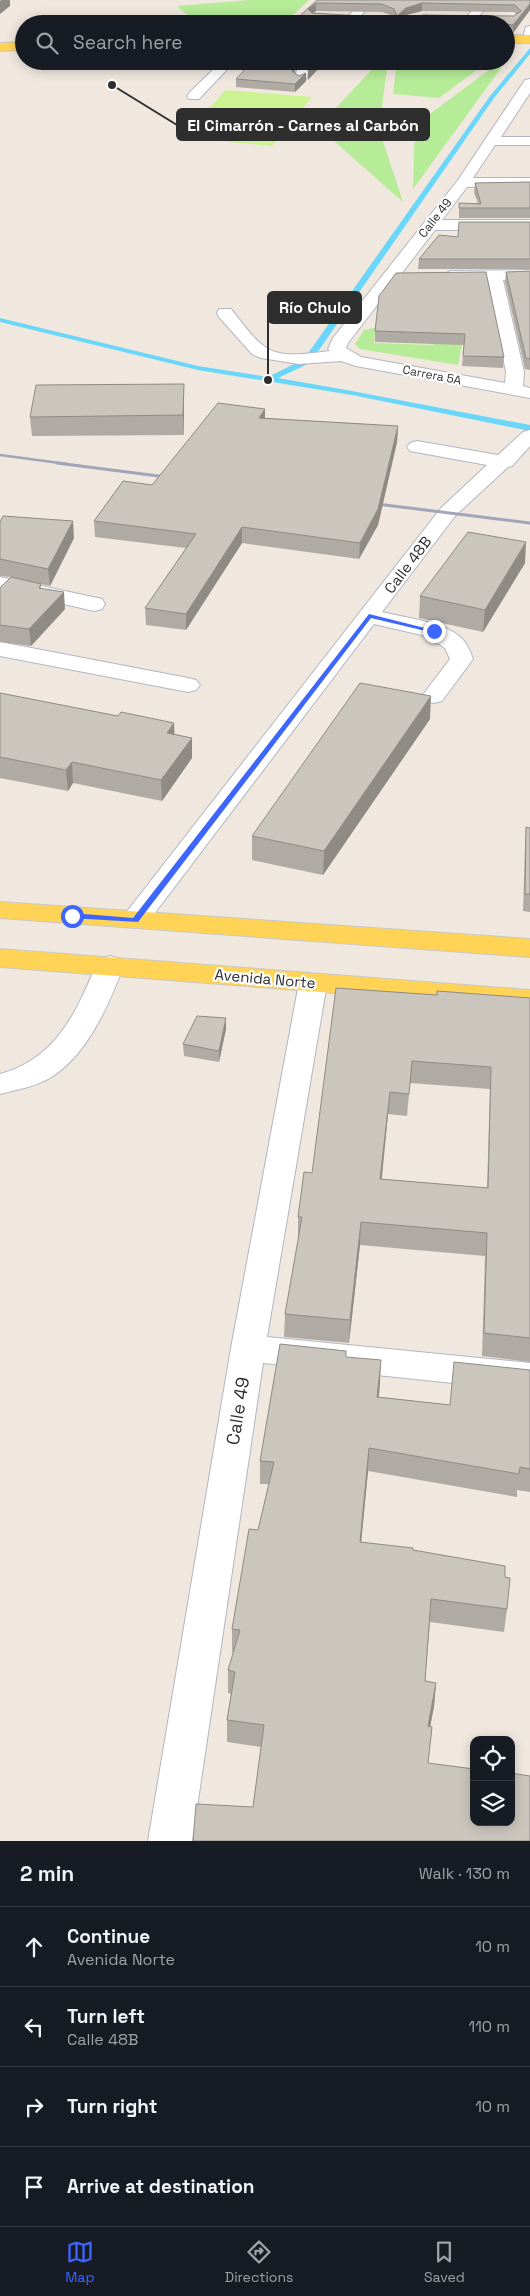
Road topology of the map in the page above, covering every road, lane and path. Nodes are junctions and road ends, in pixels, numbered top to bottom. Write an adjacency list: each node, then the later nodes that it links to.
1 (372, 0): 4 (street)
2 (488, 0): 6 (street)
3 (426, 13): 5 (street)
4 (351, 15)
5 (449, 15)
6 (474, 15)
7 (0, 39): 8 (main road)
8 (15, 39)
9 (515, 39): 10 (main road)
10 (530, 39)
11 (15, 46): 14 (main road)
12 (515, 46): 13 (main road)
13 (530, 46)
14 (0, 47)
15 (220, 70): 19 (street)
16 (303, 70): 17 (street)
17 (300, 79)
18 (530, 85): 20 (street, Calle 49)
19 (194, 96)
20 (523, 104): 21 (street, Calle 49)
21 (492, 140): 22 (street); 24 (street, Calle 49)
22 (530, 141)
23 (530, 182): 24 (street)
24 (463, 183): 25 (street, Calle 49)
25 (430, 225): 26 (street); 28 (street, Calle 49)
26 (530, 225)
27 (530, 275): 31 (street)
28 (389, 276): 29 (street); 33 (street, Calle 49)
29 (408, 276)
30 (436, 276): 31 (street)
31 (494, 276): 34 (street)
32 (226, 313): 33 (street)
33 (346, 355): 34 (street, Carrera 5A); 35 (street)
34 (522, 392)
35 (530, 403)
36 (416, 447): 37 (street)
37 (517, 450): 40 (street, Calle 48B)
38 (0, 583): 39 (street)
39 (94, 604)
40 (369, 616): 43 (street); 45 (street, Calle 48B)
41 (0, 649): 42 (street)
42 (188, 685)
43 (434, 696)
44 (0, 910): 45 (main road)
45 (135, 920): 46 (main road)
46 (530, 948)
47 (0, 958): 48 (main road, Avenida Norte)
48 (110, 965): 49 (main road, Avenida Norte); 51 (street)
49 (313, 983): 50 (main road, Avenida Norte); 52 (street, Calle 49)
50 (530, 999)
51 (0, 1084)
52 (248, 1348): 53 (street); 54 (street, Calle 49)
53 (530, 1377)
54 (170, 1841)

